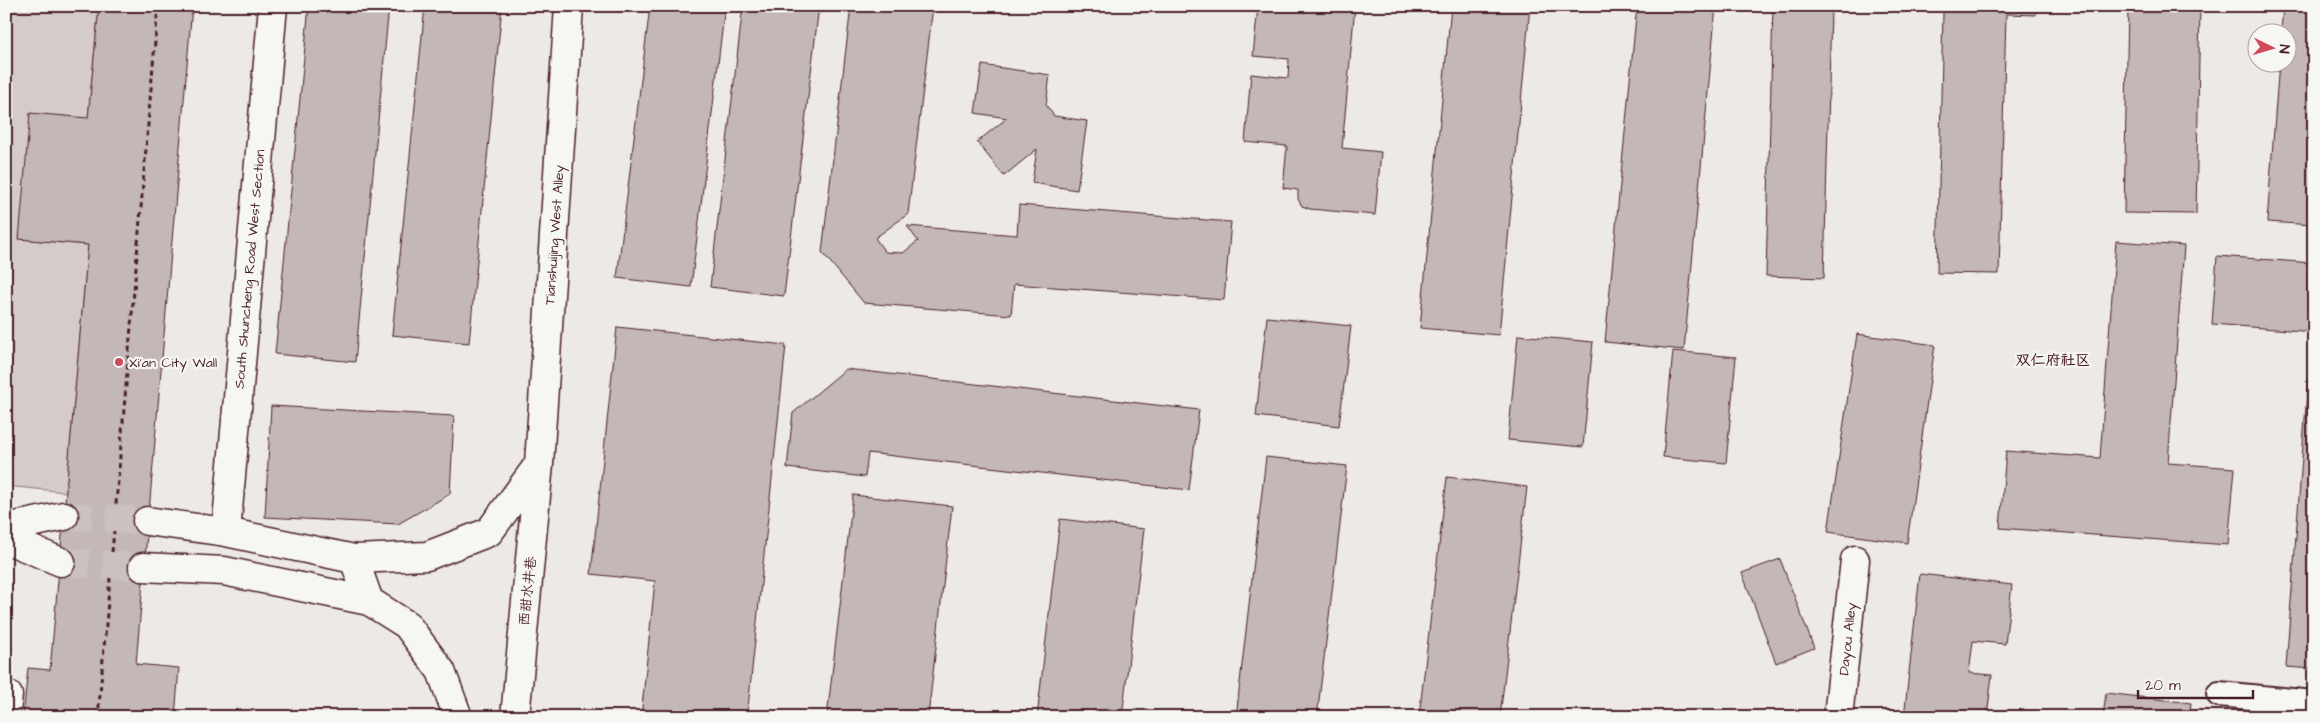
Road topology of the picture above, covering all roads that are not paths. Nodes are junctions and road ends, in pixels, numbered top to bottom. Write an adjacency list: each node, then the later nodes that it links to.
1 (273, 6): 7 (street, South Shuncheng Road West Section)
2 (569, 6): 3 (street, Tianshuijing West Alley)
3 (539, 464): 9 (street); 19 (street, 西甜水井巷)
4 (64, 516): 6 (street)
5 (147, 521): 7 (street)
6 (6, 528)
7 (226, 532): 9 (street)
8 (6, 538): 11 (street)
9 (354, 559): 13 (street)
10 (1855, 560): 20 (street, Dayou Alley)
11 (61, 562)
12 (143, 567): 13 (street)
13 (369, 601): 18 (street)
14 (6, 694): 17 (street)
15 (2219, 694): 16 (lane)
16 (2314, 703)
17 (6, 711)
18 (458, 717)
19 (515, 717)
20 (1838, 717)

